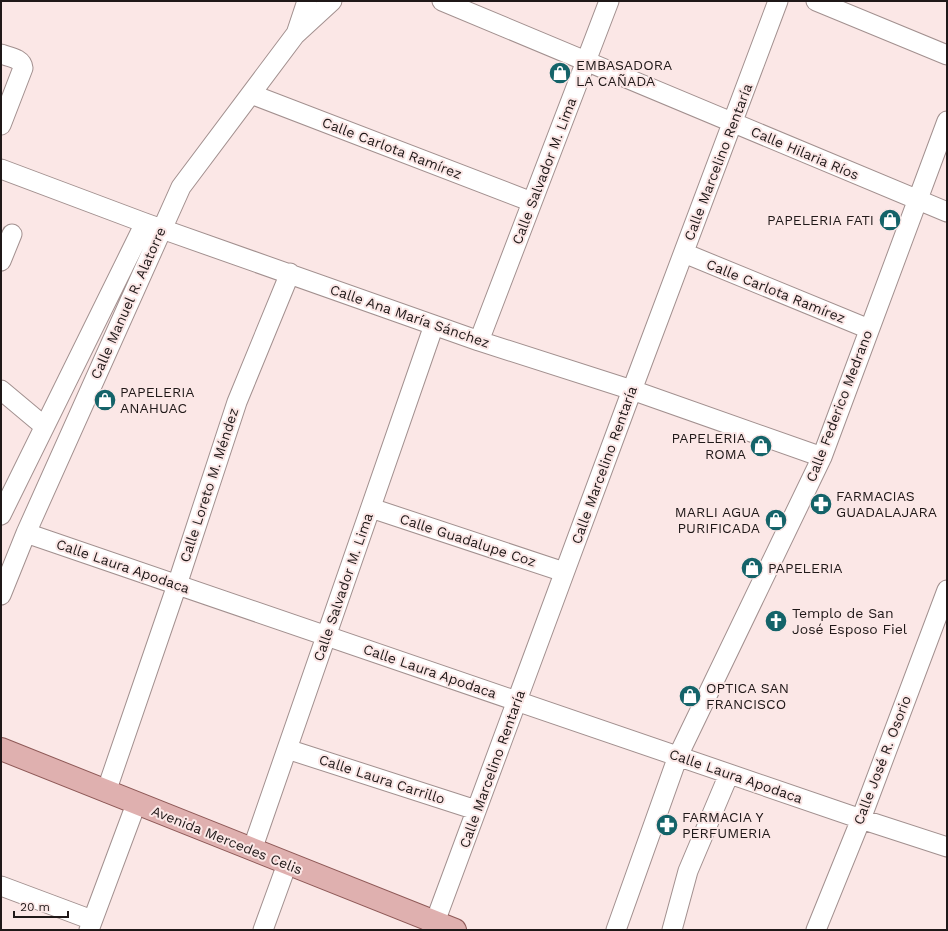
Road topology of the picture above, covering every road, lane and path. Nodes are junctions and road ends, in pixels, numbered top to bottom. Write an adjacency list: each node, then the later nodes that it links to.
1 (307, 1): 7 (street, Calle Manuel R. Alatorre)
2 (442, 1): 10 (street, Calle Hilaria Ríos)
3 (610, 1): 10 (street, Calle Salvador M. Lima)
4 (778, 1): 13 (street, Calle Marcelino Rentaría)
5 (816, 1): 9 (street)
6 (325, 3): 7 (street, Calle Manuel R. Alatorre)
7 (295, 35): 11 (street, Calle Manuel R. Alatorre)
8 (1, 54): 14 (street)
9 (947, 55)
10 (586, 62): 13 (street, Calle Hilaria Ríos); 17 (street, Calle Salvador M. Lima)
11 (251, 94): 17 (street, Calle Carlota Ramírez); 19 (street, Calle Manuel R. Alatorre)
12 (947, 121): 16 (street, Calle Federico Medrano)
13 (732, 123): 16 (street, Calle Hilaria Ríos); 21 (street, Calle Marcelino Rentaría)
14 (1, 125)
15 (1, 169): 19 (street, Calle Ana María Sánchez)
16 (917, 200): 18 (street, Calle Hilaria Ríos); 25 (street, Calle Federico Medrano)
17 (532, 202): 26 (street, Calle Salvador M. Lima)
18 (947, 212)
19 (153, 225): 23 (street, Calle Ana María Sánchez); 29 (street); 33 (street, Calle Manuel R. Alatorre)
20 (12, 234): 22 (street)
21 (684, 253): 25 (street, Calle Carlota Ramírez); 28 (street, Calle Marcelino Rentaría)
22 (1, 261)
23 (290, 273): 24 (street, Calle Ana María Sánchez); 35 (street, Calle Loreto M. Méndez)
24 (434, 325): 26 (street, Calle Ana María Sánchez); 31 (street, Calle Salvador M. Lima)
25 (869, 329): 30 (street, Calle Federico Medrano)
26 (479, 341): 28 (street, Calle Ana María Sánchez)
27 (1, 390): 29 (street)
28 (632, 390): 30 (street, Calle Ana María Sánchez); 34 (street, Calle Marcelino Rentaría)
29 (44, 426): 32 (street)
30 (822, 457): 42 (street, Calle Federico Medrano)
31 (371, 508): 34 (street, Calle Guadalupe Coz); 38 (street, Calle Salvador M. Lima)
32 (1, 515)
33 (26, 533): 35 (street, Calle Laura Apodaca); 37 (street, Calle Manuel R. Alatorre)
34 (564, 572): 39 (street, Calle Marcelino Rentaría)
35 (177, 585): 38 (street, Calle Laura Apodaca); 44 (street, Calle Loreto M. Méndez)
36 (947, 590): 47 (street, Calle José R. Osorio)
37 (1, 595)
38 (326, 636): 39 (street, Calle Laura Apodaca); 41 (street, Calle Salvador M. Lima)
39 (517, 701): 42 (street, Calle Laura Apodaca); 46 (street, Calle Marcelino Rentaría)
40 (1, 749): 44 (main road, Avenida Mercedes Celis)
41 (287, 749): 46 (street, Calle Laura Carrillo); 49 (street, Calle Salvador M. Lima)
42 (678, 756): 43 (street, Calle Laura Apodaca); 55 (street, Calle Federico Medrano)
43 (729, 774): 47 (street, Calle Laura Apodaca); 56 (street)
44 (106, 792): 45 (main road, Avenida Mercedes Celis)
45 (136, 804): 49 (main road, Avenida Mercedes Celis); 52 (street)
46 (476, 810): 53 (street, Calle Marcelino Rentaría)
47 (860, 819): 48 (street, Calle Laura Apodaca); 57 (street, Calle José R. Osorio)
48 (947, 847)
49 (252, 850): 50 (main road, Avenida Mercedes Celis)
50 (287, 864): 53 (main road, Avenida Mercedes Celis); 54 (street)
51 (1, 886): 52 (street)
52 (90, 925)
53 (440, 928)
54 (263, 930)
55 (616, 930)
56 (672, 930)
57 (816, 930)

